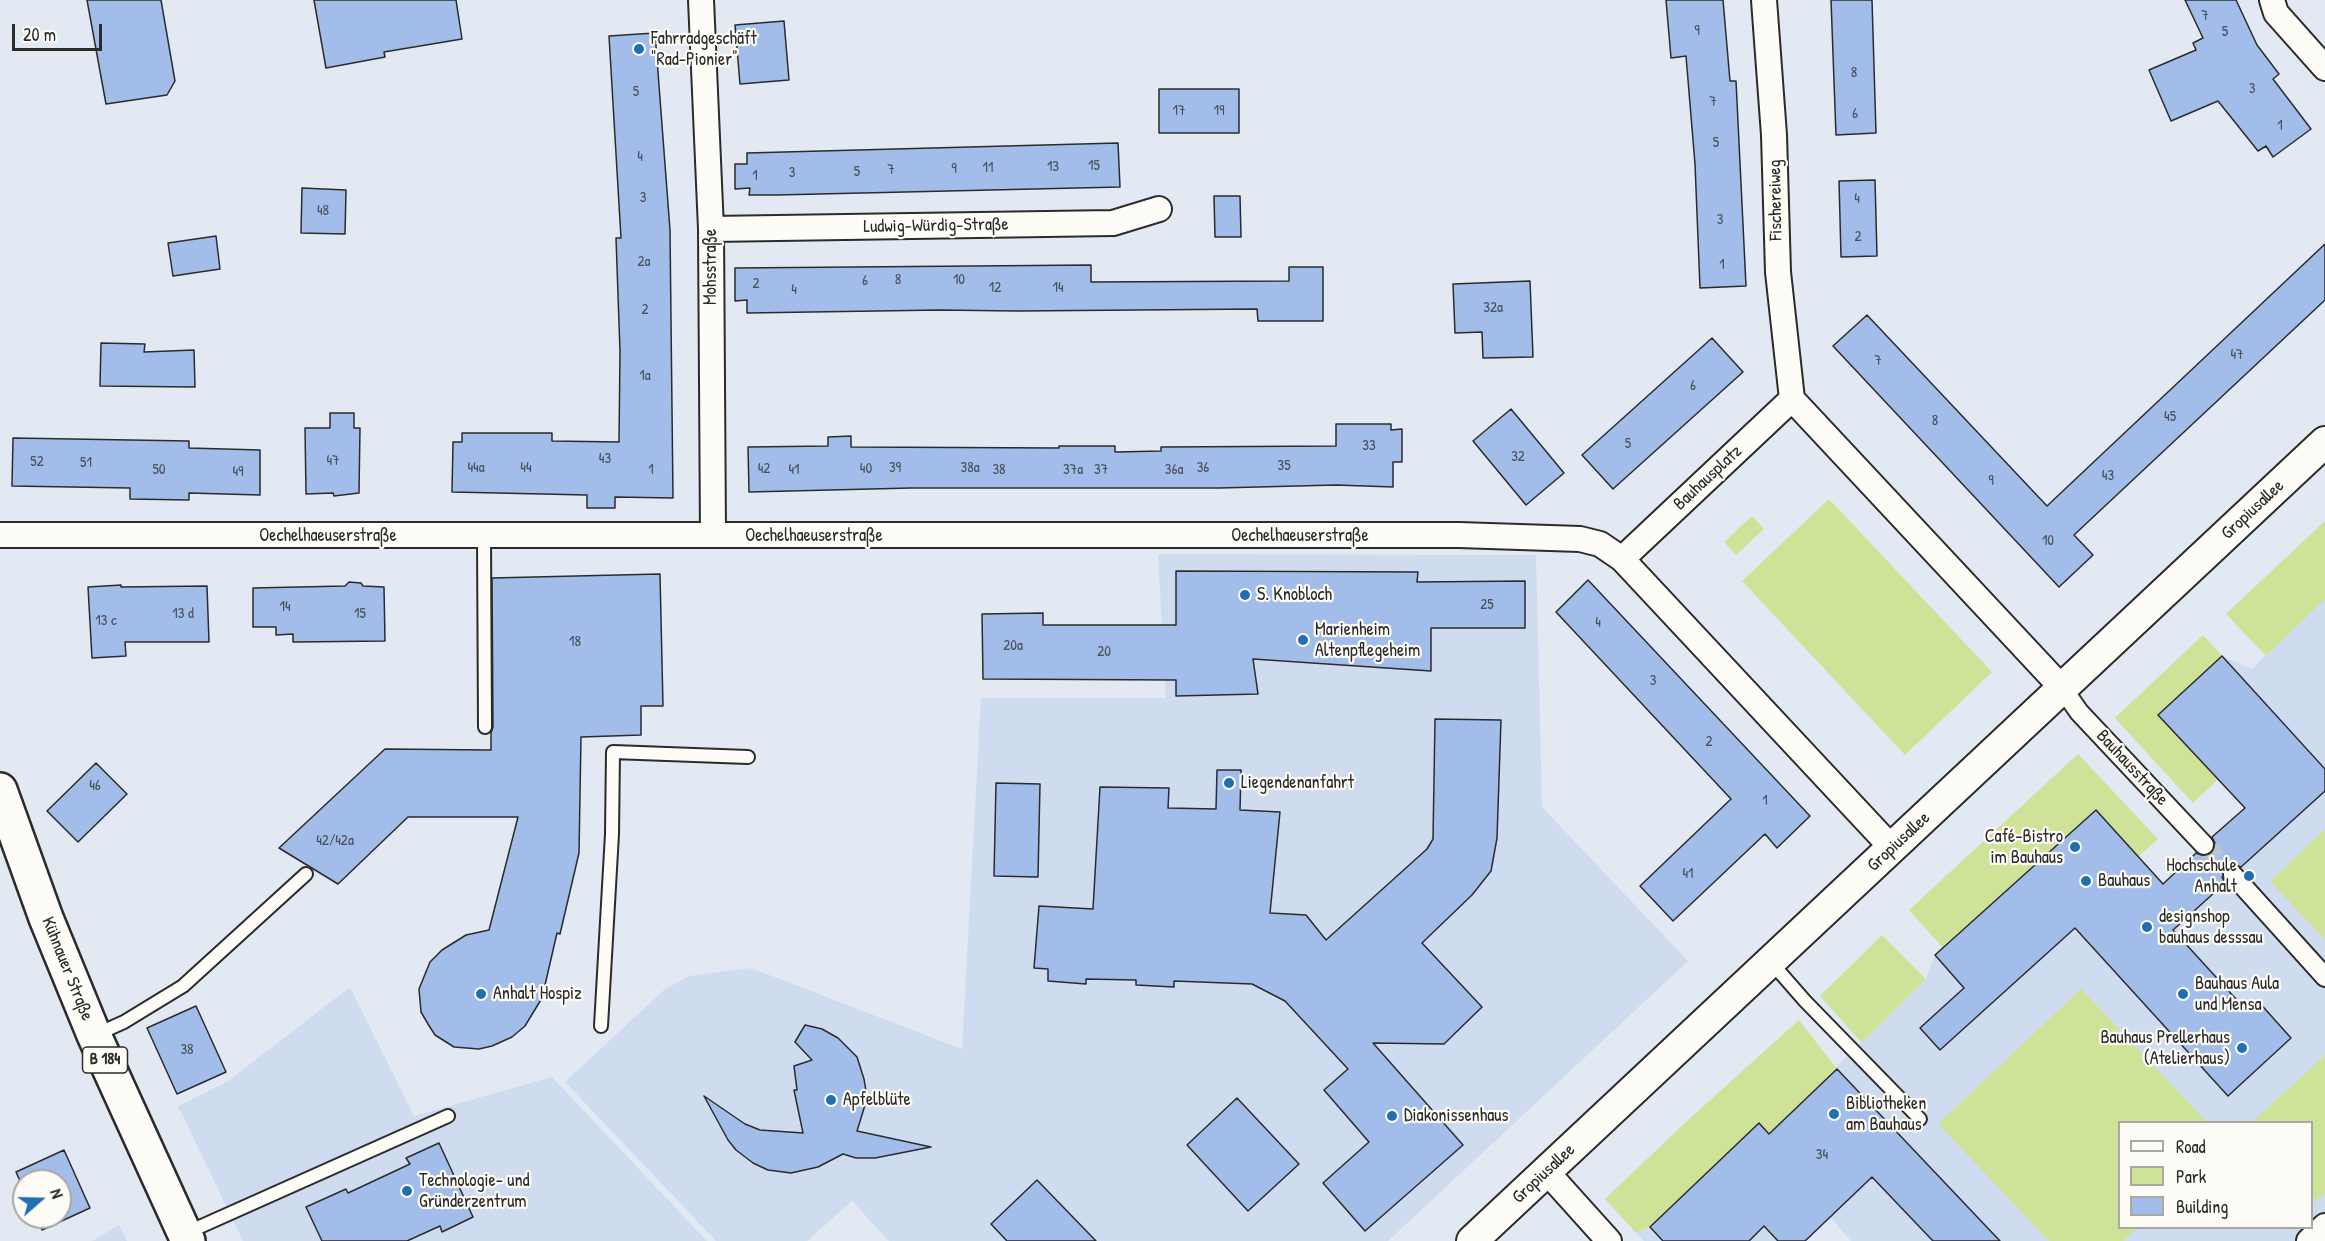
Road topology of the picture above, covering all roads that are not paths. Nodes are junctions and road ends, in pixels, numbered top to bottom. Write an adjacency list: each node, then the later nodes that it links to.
1 (702, 0): 6 (street, Mohsstraße)
2 (1764, 0): 7 (street, Fischereiweg)
3 (2272, 0): 4 (street)
4 (2325, 68)
5 (1159, 209): 6 (street, Ludwig-Würdig-Straße)
6 (711, 229): 9 (street, Mohsstraße)
7 (1792, 399): 12 (street, Bauhausplatz); 13 (street)
8 (2325, 442): 13 (street, Gropiusallee)
9 (713, 534): 11 (street, Oechelhaeuserstraße); 12 (street, Oechelhaeuserstraße)
10 (0, 535): 11 (street, Oechelhaeuserstraße)
11 (484, 536): 14 (lane)
12 (1622, 559): 18 (street)
13 (2063, 688): 17 (street, Bauhausstraße); 18 (street, Gropiusallee)
14 (485, 727)
15 (748, 757): 23 (lane)
16 (0, 790): 24 (main road, Kühnauer Straße / B 184)
17 (2204, 845)
18 (1892, 848): 21 (street, Gropiusallee)
19 (306, 874): 24 (lane)
20 (2233, 875): 22 (street)
21 (1770, 962): 26 (lane); 27 (street, Gropiusallee)
22 (2325, 976)
23 (601, 1026)
24 (94, 1035): 29 (main road, Kühnauer Straße / B 184)
25 (448, 1116): 29 (lane)
26 (1920, 1119)
27 (1546, 1171): 30 (street, Gropiusallee); 31 (street)
28 (2325, 1226): 32 (street)
29 (187, 1237)
30 (1472, 1241)
31 (1609, 1241)
32 (2309, 1241)

